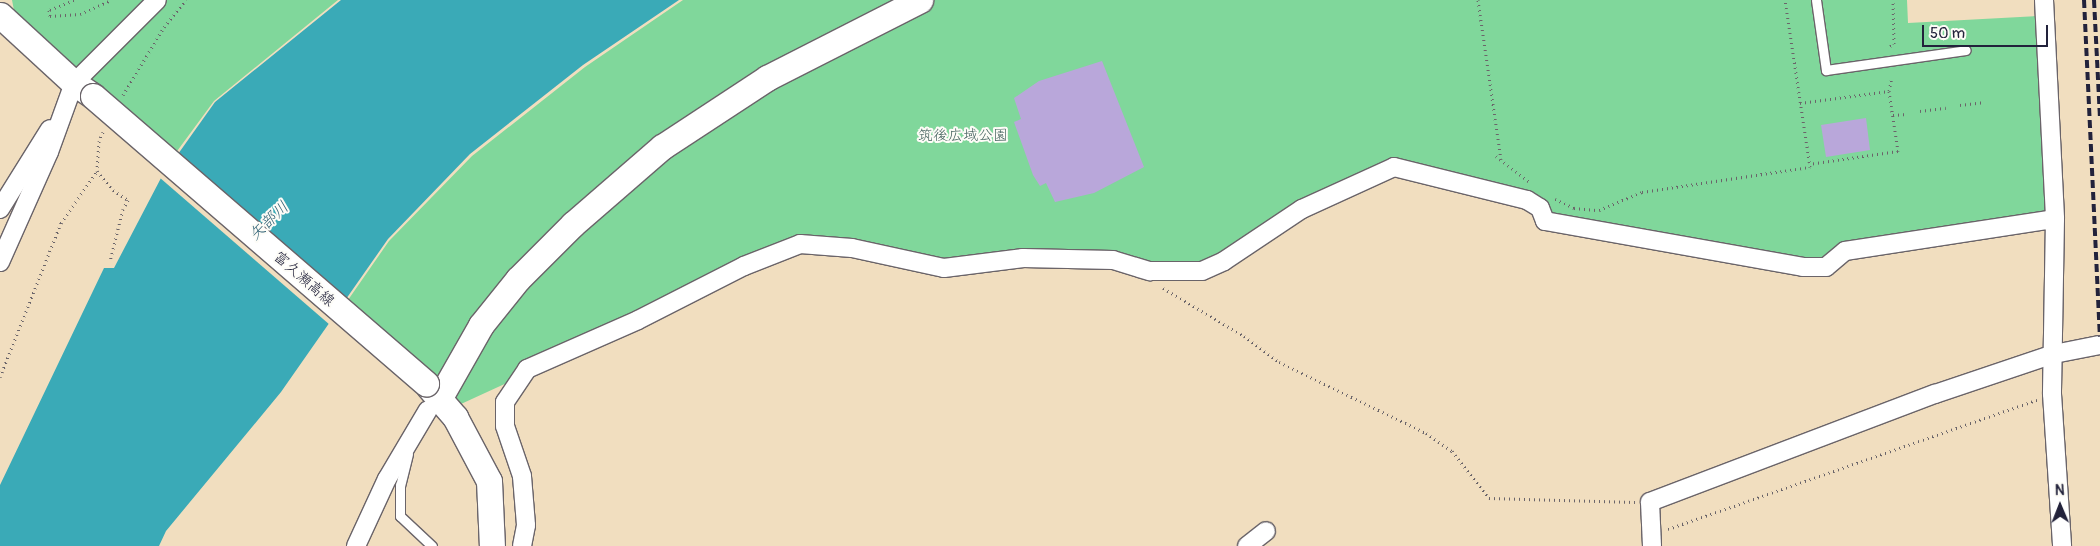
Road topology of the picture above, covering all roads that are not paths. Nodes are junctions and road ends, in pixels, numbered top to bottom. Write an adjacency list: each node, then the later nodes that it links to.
1 (157, 0): 7 (street)
2 (920, 0): 14 (main road)
3 (1816, 0): 6 (lane)
4 (2044, 0): 10 (street)
5 (0, 15): 7 (main road, 富久瀬高線)
6 (1966, 50)
7 (84, 90): 8 (street); 14 (main road, 富久瀬高線, bridge)
8 (60, 114): 9 (street); 11 (street)
9 (0, 209)
10 (2055, 219): 13 (street); 21 (street)
11 (0, 262)
12 (2100, 345): 13 (street)
13 (2054, 357): 17 (street); 23 (street)
14 (431, 397): 15 (street); 20 (main road, 富久瀬高線)
15 (414, 434): 18 (street); 19 (lane)
16 (1266, 531): 22 (street)
17 (1652, 540)
18 (356, 546)
19 (432, 546)
20 (492, 546)
21 (522, 546)
22 (1247, 546)
23 (2062, 546)

